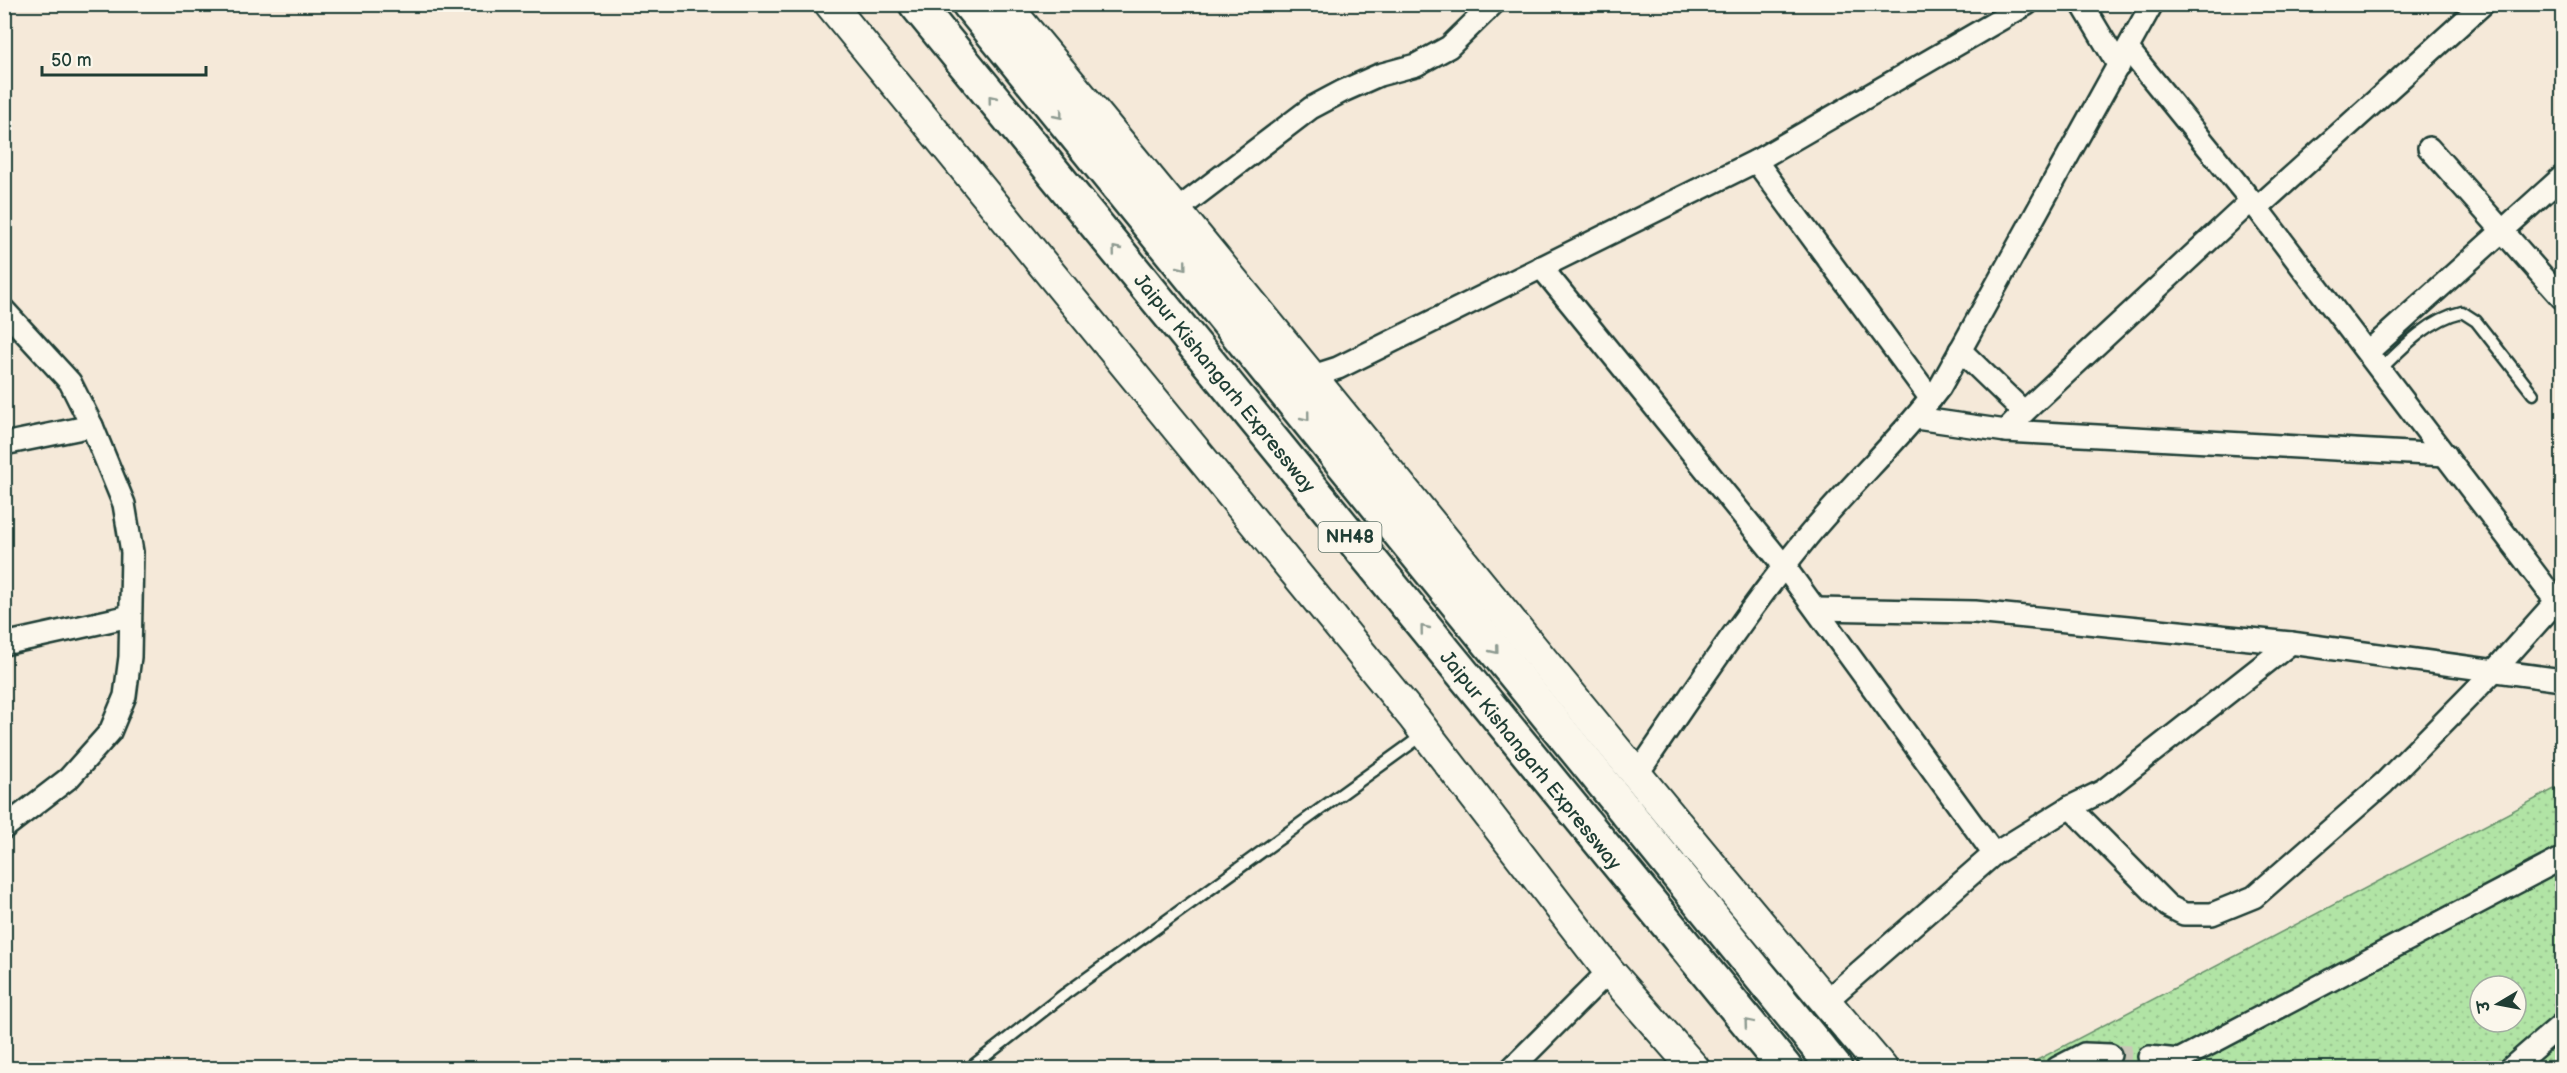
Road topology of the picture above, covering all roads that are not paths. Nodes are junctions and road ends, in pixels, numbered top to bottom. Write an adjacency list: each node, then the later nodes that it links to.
1 (830, 4): 40 (street)
2 (916, 4): 54 (highway, Jaipur Kishangarh Expressway / NH48, one-way to 2)
3 (969, 4): 55 (highway, Jaipur Kishangarh Expressway / NH48, one-way to 55)
4 (1005, 4): 15 (street)
5 (1493, 4): 15 (street)
6 (2027, 4): 12 (street)
7 (2082, 4): 10 (street)
8 (2152, 4): 10 (street)
9 (2483, 4): 14 (street)
10 (2123, 58): 14 (street); 20 (street)
11 (2429, 148): 16 (street)
12 (1756, 161): 17 (street); 25 (street)
13 (2562, 177): 16 (street)
14 (2254, 204): 21 (street); 26 (street)
15 (1177, 210): 23 (street)
16 (2503, 230): 18 (street); 21 (street)
17 (1541, 267): 23 (street); 32 (street)
18 (2562, 298)
19 (4, 310): 28 (street)
20 (1960, 350): 25 (street); 26 (street)
21 (2368, 352): 22 (street)
22 (2381, 369): 24 (lane); 31 (street)
23 (1313, 376): 41 (street)
24 (2533, 394)
25 (1931, 399): 27 (street)
26 (2024, 411): 29 (street)
27 (1916, 418): 29 (street); 32 (street)
28 (92, 426): 30 (street); 35 (street)
29 (2006, 431): 31 (street)
30 (4, 444)
31 (2446, 455): 33 (street)
32 (1784, 566): 34 (street); 41 (street)
33 (2560, 602): 38 (street)
34 (1816, 609): 36 (street); 44 (street)
35 (130, 616): 37 (street); 43 (street)
36 (2291, 643): 38 (street); 42 (street)
37 (4, 644)
38 (2494, 671): 39 (street); 42 (street)
39 (2562, 680)
40 (1426, 733): 46 (street); 51 (lane)
41 (1636, 776): 47 (street)
42 (2070, 807): 44 (street)
43 (4, 828)
44 (1994, 854): 47 (street)
45 (2562, 865): 50 (street)
46 (1609, 971): 52 (street); 53 (street)
47 (1825, 1002): 56 (street)
48 (2562, 1024): 59 (street)
49 (2149, 1058): 50 (street)
50 (2183, 1064)
51 (970, 1068)
52 (1512, 1068)
53 (1694, 1068)
54 (1785, 1068)
55 (1835, 1068)
56 (1882, 1068)
57 (2057, 1068): 58 (street)
58 (2101, 1068)
59 (2511, 1068)

